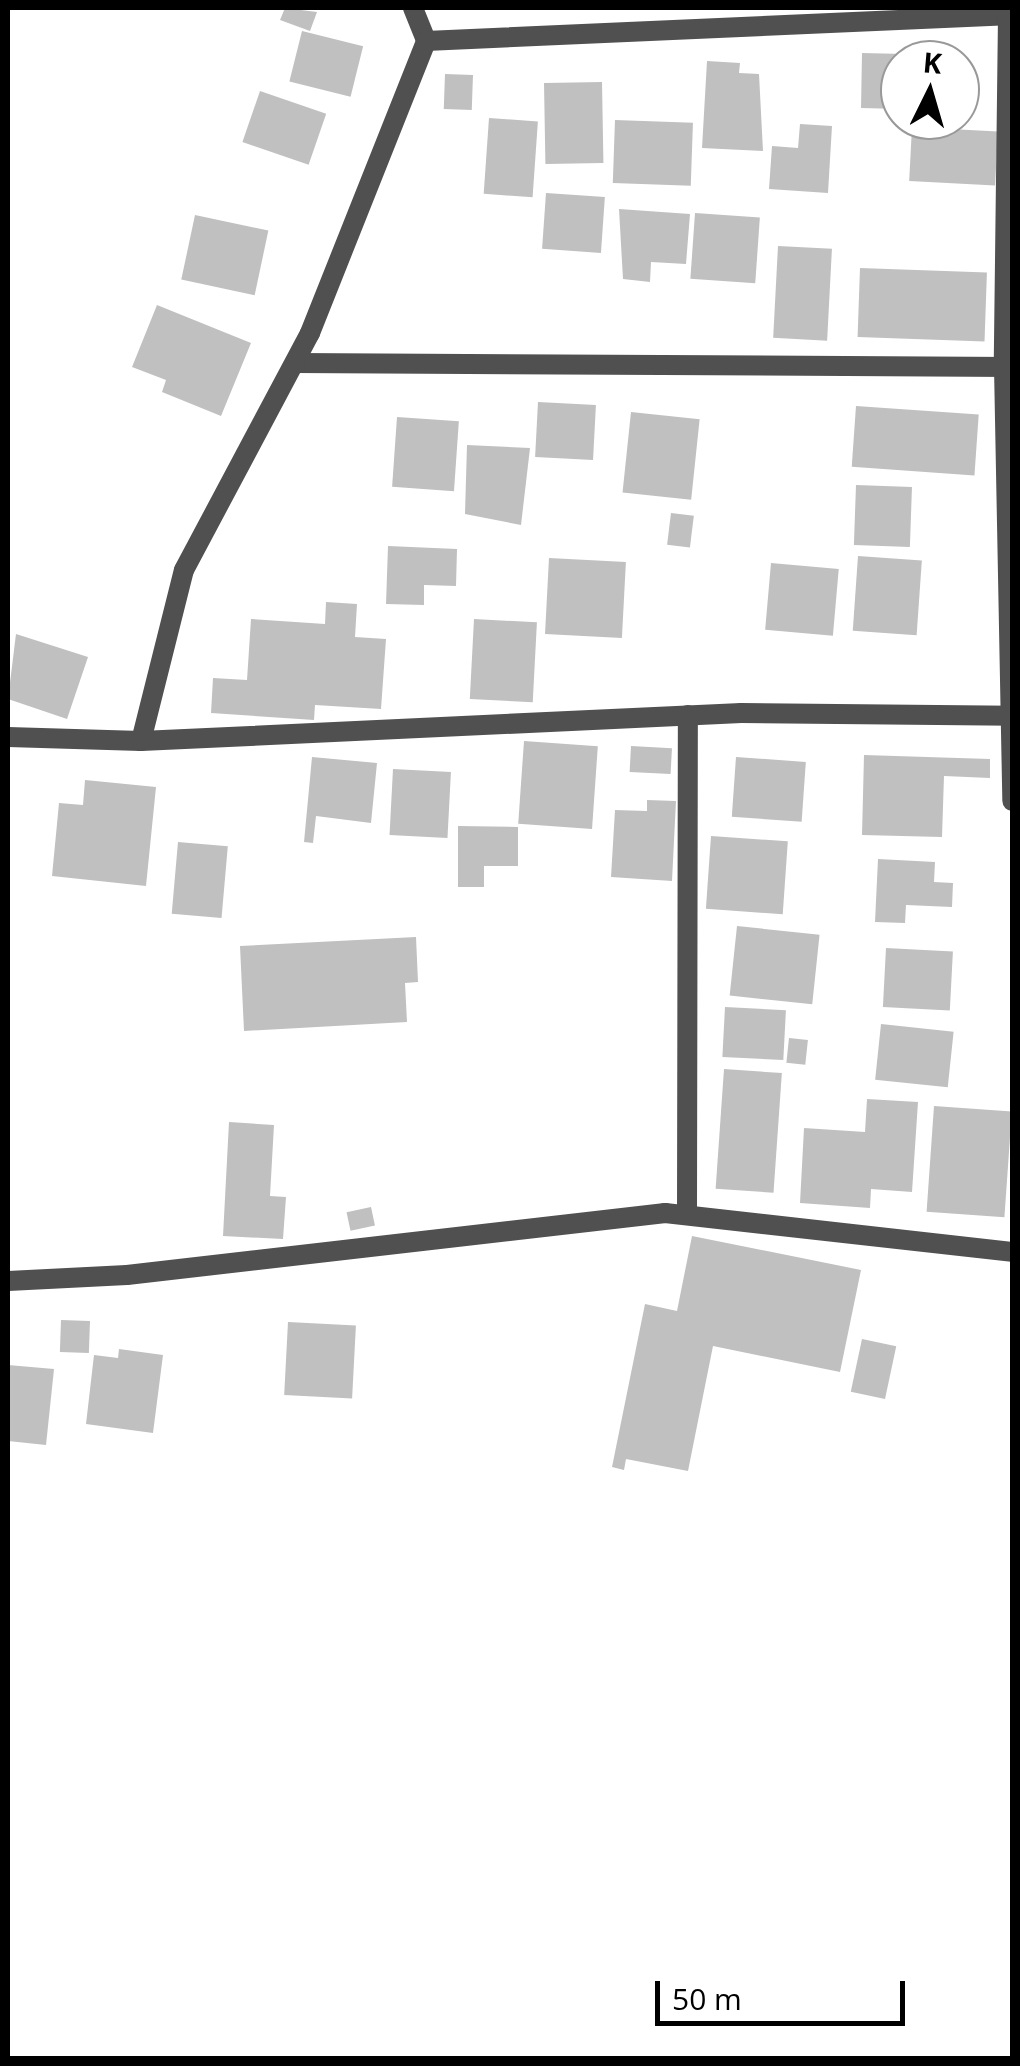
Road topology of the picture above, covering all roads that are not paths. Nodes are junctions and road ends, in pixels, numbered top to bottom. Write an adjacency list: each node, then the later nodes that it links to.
1 (412, 8): 4 (street)
2 (742, 15): 3 (street); 4 (street)
3 (1010, 15): 6 (street)
4 (426, 41): 5 (street)
5 (295, 363): 6 (street); 10 (street)
6 (1008, 367): 8 (street)
7 (688, 715): 8 (street); 10 (street); 12 (street)
8 (1010, 716): 11 (street)
9 (8, 738): 10 (street)
10 (141, 741)
11 (1012, 800)
12 (687, 1214): 13 (street); 14 (street)
13 (1012, 1252)
14 (8, 1281)

